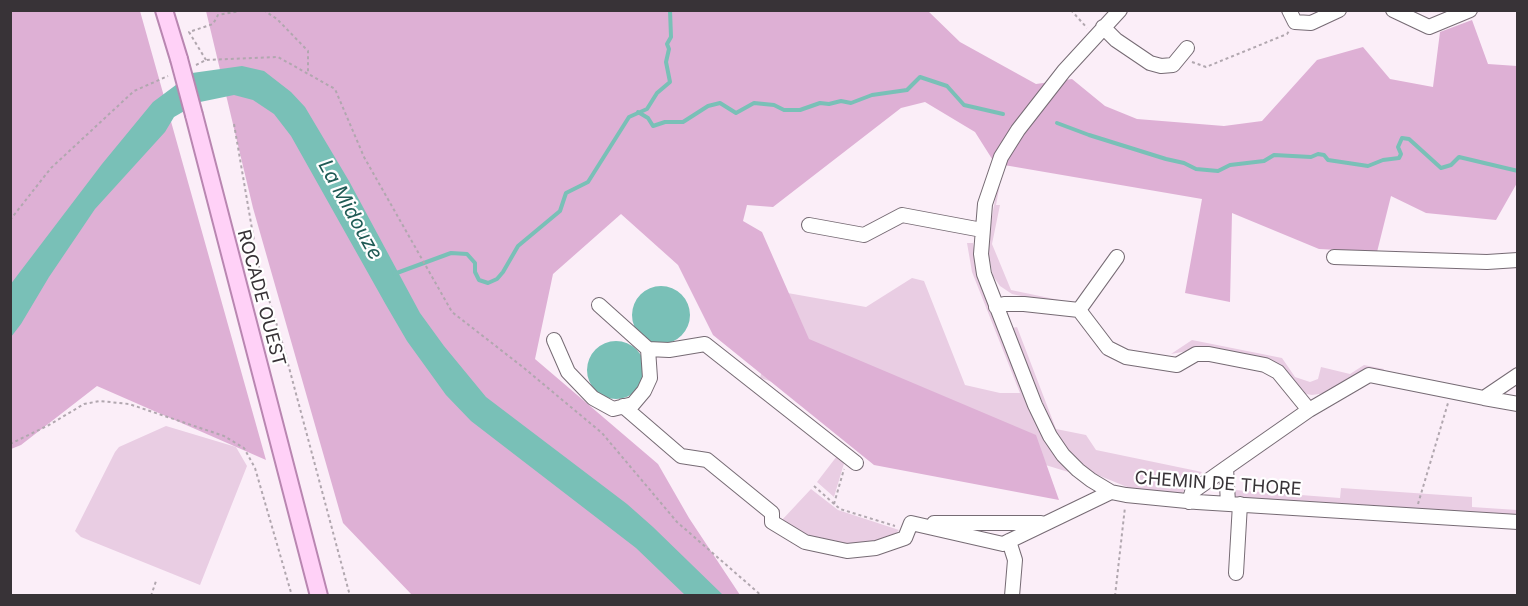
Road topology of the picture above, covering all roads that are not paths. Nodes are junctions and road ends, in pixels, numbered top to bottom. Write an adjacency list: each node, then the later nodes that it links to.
1 (164, 10): 34 (main road, ROCADE OUEST, bridge)
2 (1120, 10): 7 (street, CHEMIN DE THORE)
3 (1339, 10): 6 (street)
4 (1393, 10): 5 (street)
5 (1470, 10)
6 (1292, 16)
7 (1099, 32): 8 (street); 10 (street, CHEMIN DE THORE)
8 (1183, 53)
9 (809, 225): 10 (street)
10 (981, 230): 15 (street, CHEMIN DE THORE)
11 (1334, 257): 13 (street)
12 (1117, 258): 16 (street)
13 (1518, 260)
14 (599, 304): 18 (street)
15 (996, 307): 16 (street); 26 (street, CHEMIN DE THORE)
16 (1079, 310): 23 (street)
17 (554, 340): 22 (street)
18 (648, 349): 22 (street); 24 (street)
19 (1518, 375): 20 (street)
20 (1484, 398): 21 (street); 23 (street)
21 (1518, 404)
22 (623, 406): 31 (street)
23 (1310, 410): 25 (street)
24 (852, 461)
25 (1226, 468): 27 (street); 28 (street)
26 (1111, 492): 27 (street, CHEMIN DE THORE); 30 (street)
27 (1189, 502): 28 (street, CHEMIN DE THORE)
28 (1234, 504): 29 (street, CHEMIN DE THORE); 33 (street)
29 (1518, 522)
30 (1045, 523): 31 (street); 32 (street)
31 (905, 525): 32 (street)
32 (1010, 541): 35 (street)
33 (1236, 573)
34 (319, 596)
35 (1012, 596)

